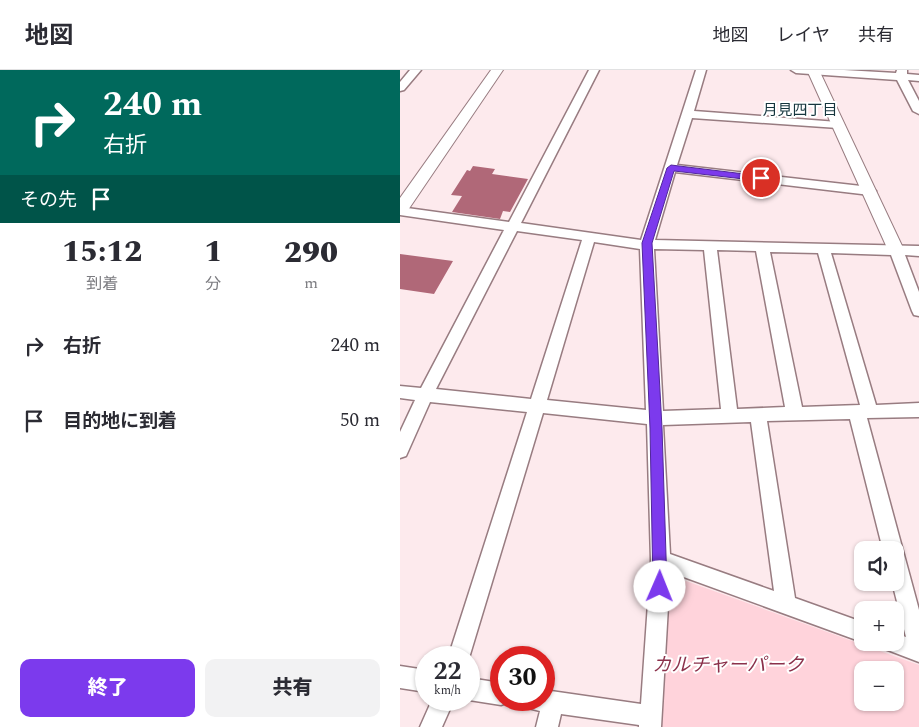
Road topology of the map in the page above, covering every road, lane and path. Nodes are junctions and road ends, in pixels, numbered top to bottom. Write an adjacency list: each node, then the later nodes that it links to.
1 (416, 70): 9 (street)
2 (498, 70): 15 (street)
3 (594, 70): 16 (street)
4 (701, 70): 11 (street)
5 (796, 70): 6 (street)
6 (813, 70): 7 (street); 12 (street)
7 (902, 73): 8 (street); 10 (street)
8 (919, 78)
9 (400, 88)
10 (919, 111)
11 (688, 114): 12 (street); 13 (street)
12 (838, 125): 14 (street)
13 (671, 168): 14 (street); 18 (street)
14 (870, 191): 22 (street)
15 (400, 210): 16 (street)
16 (512, 228): 17 (street); 26 (street)
17 (589, 238): 18 (street); 27 (street)
18 (647, 243): 19 (street); 33 (street)
19 (710, 245): 20 (street); 32 (street)
20 (762, 246): 21 (street); 30 (street)
21 (823, 248): 22 (street); 29 (street)
22 (896, 250): 23 (street); 24 (street)
23 (919, 251)
24 (919, 311)
25 (400, 392): 26 (street)
26 (425, 395): 27 (street); 34 (street)
27 (535, 407): 33 (street); 40 (street)
28 (919, 410): 29 (street)
29 (863, 412): 30 (street); 35 (street)
30 (796, 414): 31 (street)
31 (758, 415): 32 (street); 38 (street)
32 (730, 416): 33 (street)
33 (656, 418): 36 (street)
34 (400, 451)
35 (891, 541)
36 (661, 560): 38 (street); 49 (street)
37 (904, 591): 42 (street)
38 (786, 605): 39 (street)
39 (854, 629)
40 (462, 646)
41 (904, 646): 43 (street)
42 (919, 648)
43 (919, 652)
44 (400, 677): 45 (street)
45 (415, 679)
46 (555, 703): 49 (street)
47 (438, 711): 50 (street)
48 (545, 711): 51 (street)
49 (650, 722)
50 (431, 727)
51 (547, 727)

